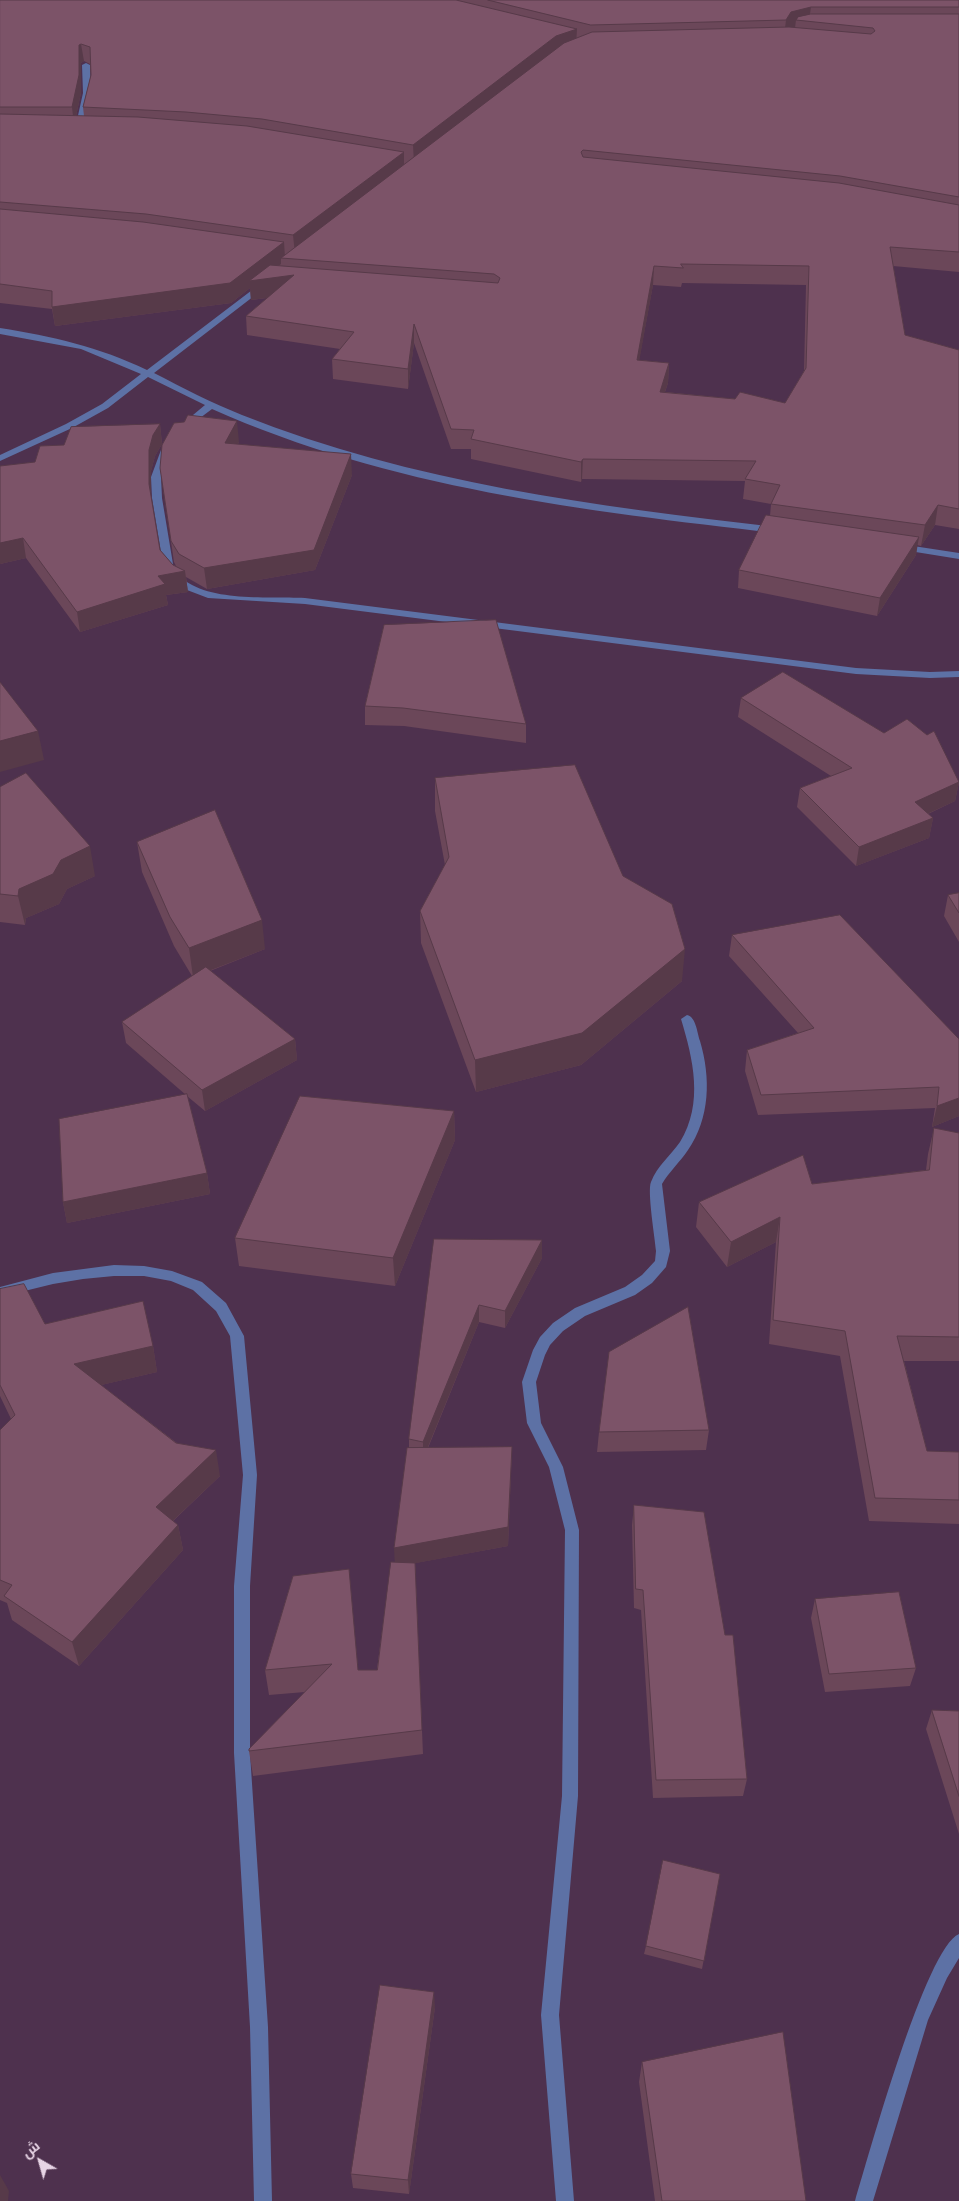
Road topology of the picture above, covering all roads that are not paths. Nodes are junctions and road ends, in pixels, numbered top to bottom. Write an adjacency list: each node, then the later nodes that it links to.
1 (86, 65): 3 (street)
2 (69, 128): 3 (street)
3 (79, 129): 4 (street)
4 (88, 129)
5 (271, 280): 7 (street)
6 (0, 331): 7 (street)
7 (148, 374): 8 (street); 9 (street)
8 (211, 405): 10 (street); 13 (street)
9 (0, 458)
10 (790, 531)
11 (894, 547): 12 (street)
12 (959, 556)
13 (959, 674)
14 (687, 1019): 18 (street)
15 (0, 1292): 17 (street)
16 (959, 1942): 19 (street)
17 (263, 2201)
18 (565, 2201)
19 (864, 2201)

